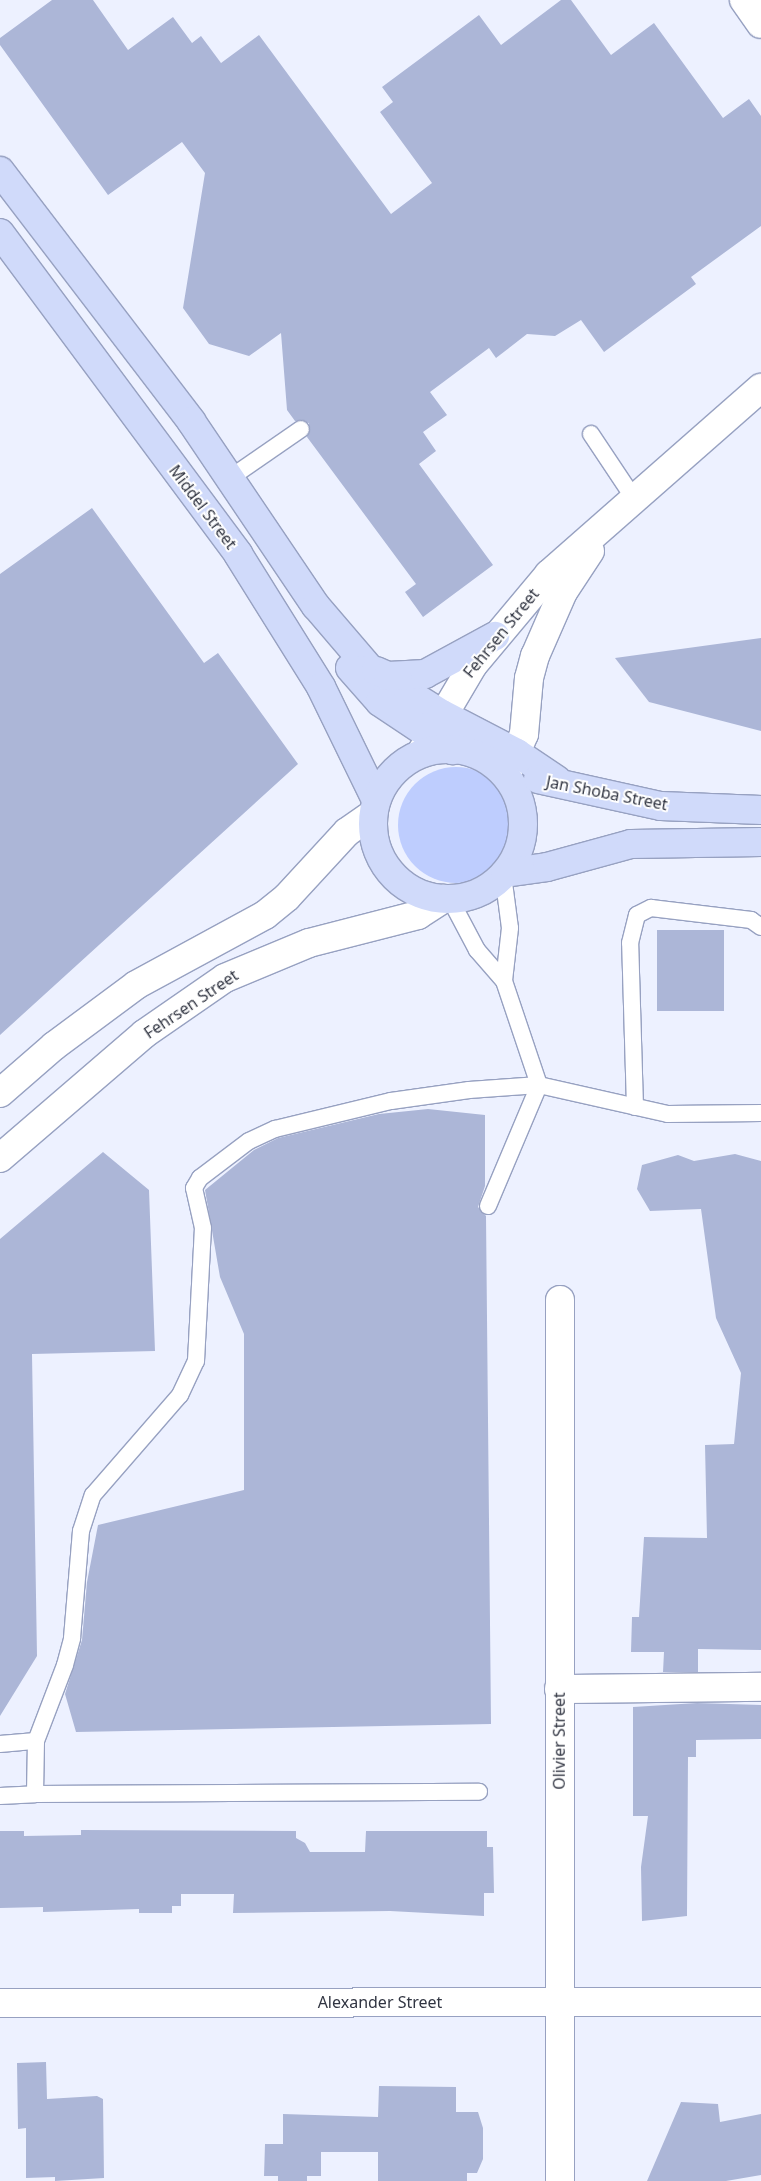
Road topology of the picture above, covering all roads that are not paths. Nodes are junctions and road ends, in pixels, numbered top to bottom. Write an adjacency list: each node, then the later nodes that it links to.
1 (744, 0): 2 (street)
2 (761, 24)
3 (0, 171): 8 (main road)
4 (0, 233): 16 (main road, Middel Street)
5 (760, 390): 9 (street, Fehrsen Street)
6 (301, 429): 8 (lane)
7 (591, 434): 9 (lane)
8 (230, 478): 11 (main road)
9 (636, 500): 10 (street, Fehrsen Street)
10 (603, 530): 12 (street, Fehrsen Street); 15 (street, Fehrsen Street)
11 (316, 606): 13 (main road); 14 (main road)
12 (495, 636): 13 (main road); 14 (street, Fehrsen Street)
13 (370, 669): 14 (main road)
14 (431, 734): 15 (main road); 15 (main road); 16 (main road)
15 (512, 771): 17 (main road, Jan Shoba Street); 19 (main road)
16 (375, 807): 20 (main road); 24 (street)
17 (761, 810)
18 (761, 842): 19 (main road)
19 (504, 874): 20 (main road); 22 (lane)
20 (447, 899): 22 (lane); 27 (street, Fehrsen Street)
21 (761, 927): 25 (lane)
22 (504, 981): 23 (lane)
23 (539, 1085): 25 (lane); 28 (lane); 32 (lane)
24 (0, 1093)
25 (635, 1107): 26 (lane)
26 (761, 1114)
27 (6, 1148)
28 (488, 1206)
29 (560, 1300): 31 (street, Olivier Street)
30 (761, 1687): 31 (street)
31 (559, 1690): 37 (street, Olivier Street)
32 (36, 1741): 33 (lane); 35 (lane)
33 (0, 1744)
34 (479, 1792): 35 (lane)
35 (35, 1794): 36 (lane)
36 (0, 1796)
37 (559, 2002): 38 (street, Alexander Street); 39 (street, Alexander Street); 40 (street, Olivier Street)
38 (761, 2002)
39 (0, 2003)
40 (560, 2181)

